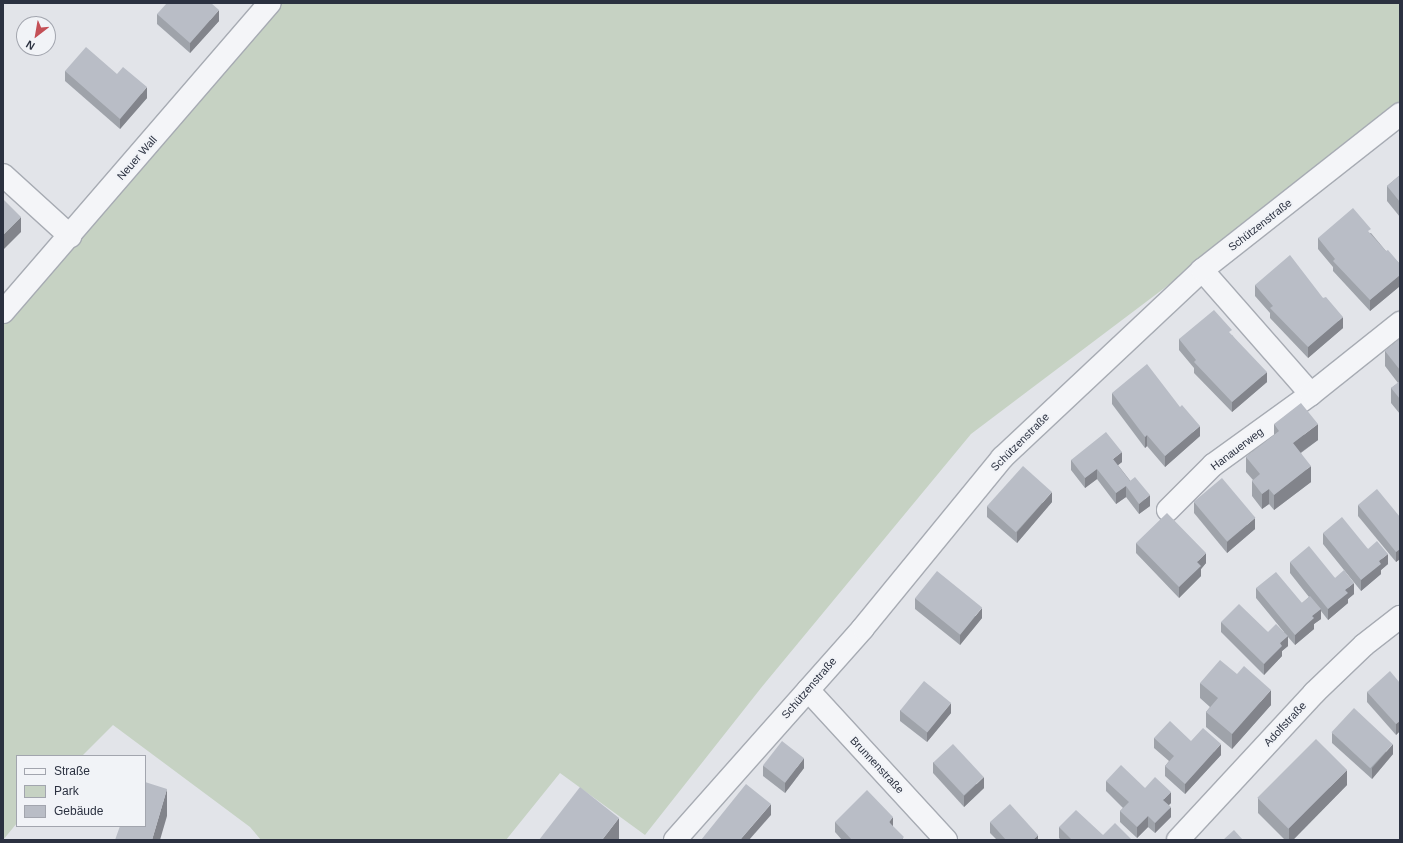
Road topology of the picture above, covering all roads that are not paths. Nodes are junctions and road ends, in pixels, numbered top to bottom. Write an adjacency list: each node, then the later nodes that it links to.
1 (270, 3): 4 (street, Neuer Wall)
2 (1400, 114): 5 (street, Schützenstraße)
3 (3, 175): 4 (street)
4 (70, 236): 6 (street, Neuer Wall)
5 (1202, 270): 8 (street); 11 (street, Schützenstraße)
6 (3, 312)
7 (1400, 323): 8 (street, Hanauerweg)
8 (1311, 394): 9 (street, Hanauerweg)
9 (1168, 510)
10 (1400, 617): 14 (street, Adolfstraße)
11 (808, 690): 12 (street, Schützenstraße); 13 (street, Brunnenstraße)
12 (675, 840)
13 (946, 840)
14 (1178, 840)

